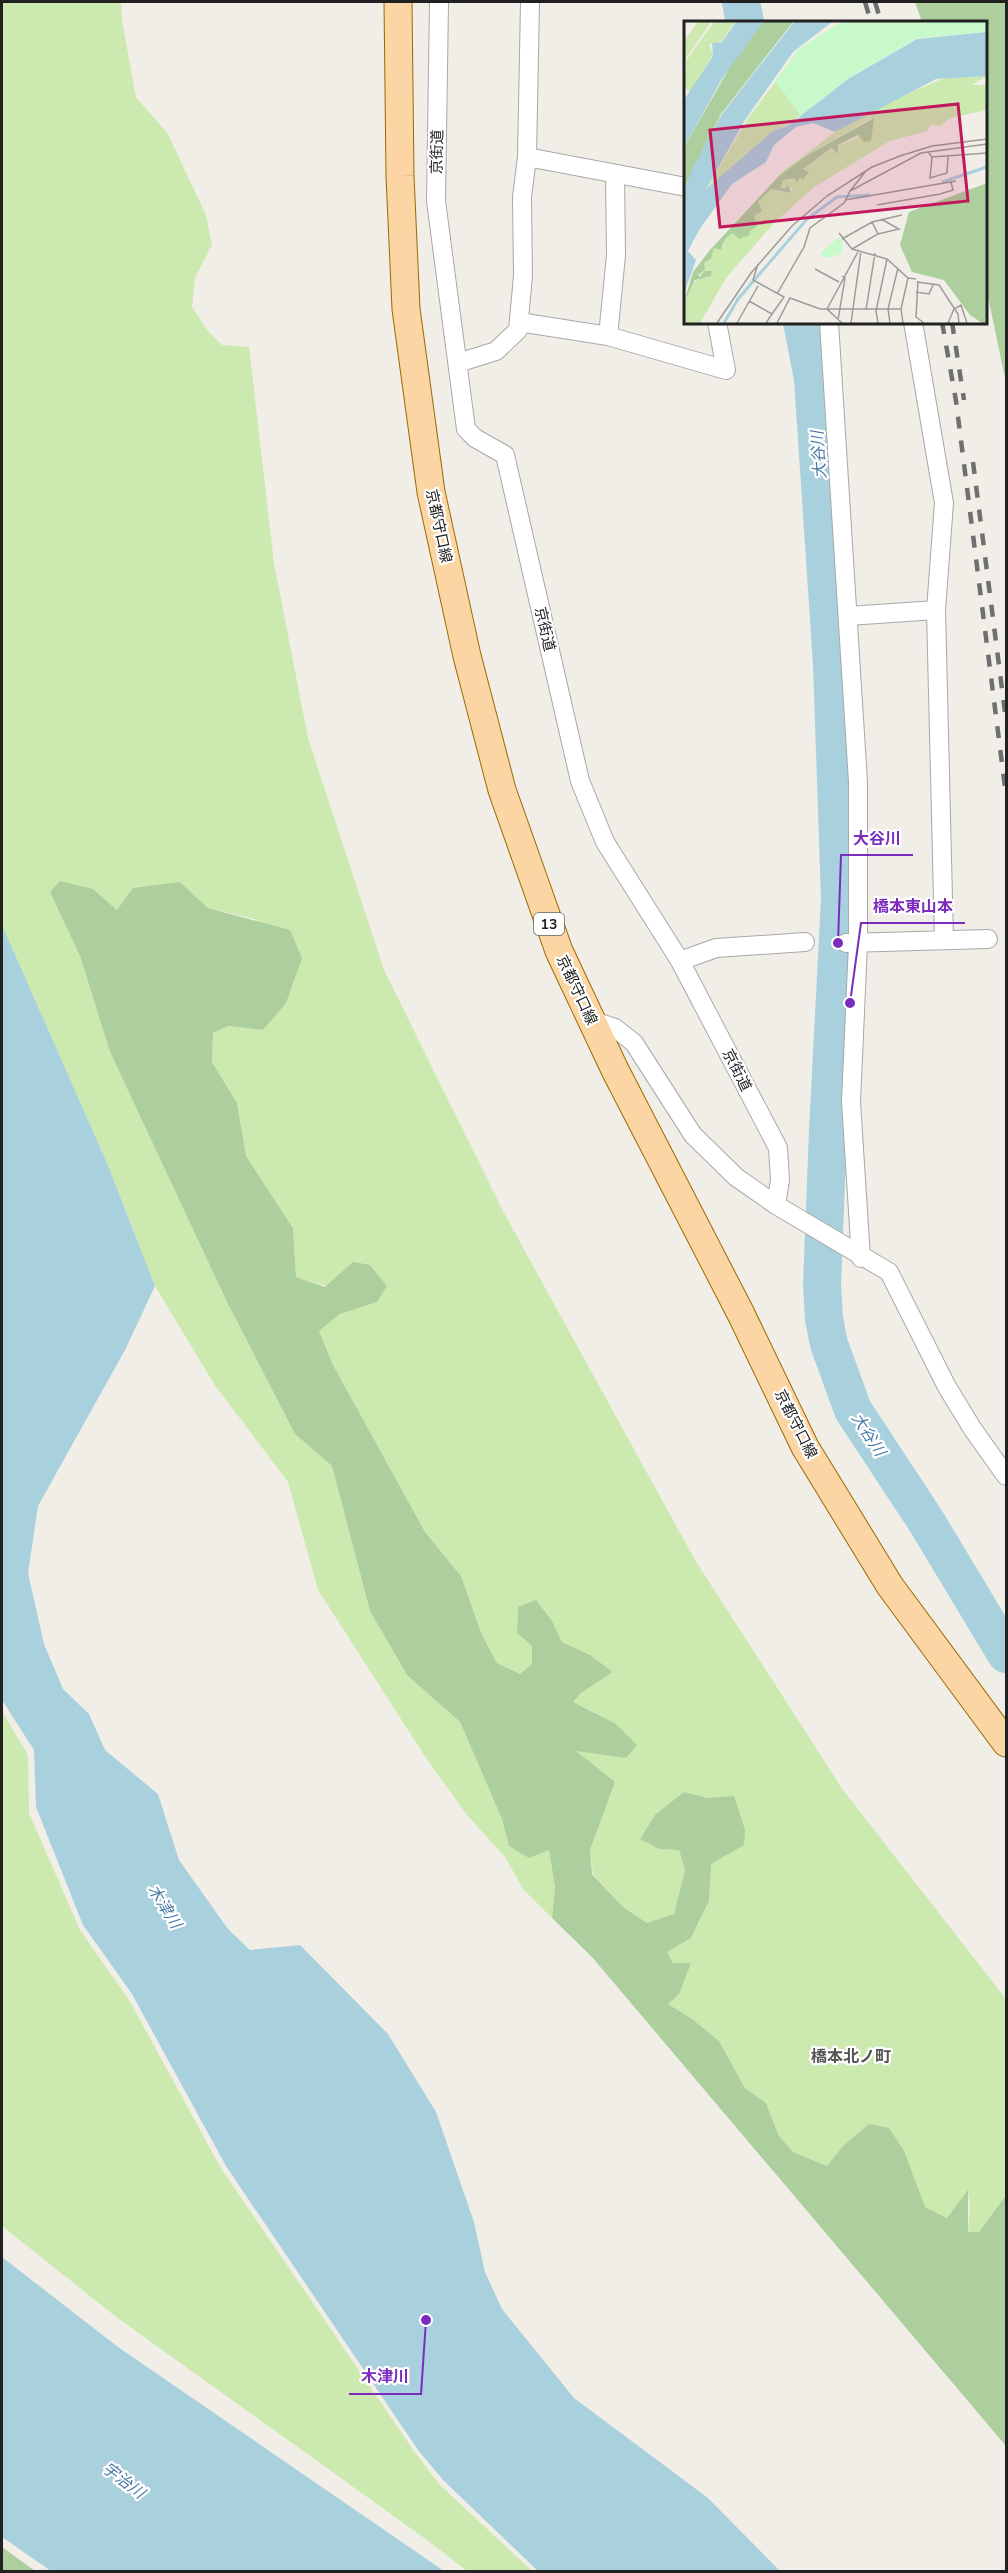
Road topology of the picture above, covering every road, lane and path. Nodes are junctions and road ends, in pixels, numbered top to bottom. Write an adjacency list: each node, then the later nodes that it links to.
1 (398, 2): 20 (main road, 京都守口線 / 13)
2 (439, 2): 12 (street, 京街道)
3 (530, 2): 4 (street)
4 (527, 157): 5 (street); 7 (street)
5 (615, 174): 6 (street); 11 (street)
6 (684, 188)
7 (519, 322): 11 (street); 12 (street)
8 (717, 324): 11 (street)
9 (829, 324): 14 (street)
10 (913, 324): 13 (street)
11 (608, 336)
12 (458, 363): 19 (street, 京街道)
13 (936, 610): 14 (street); 16 (street)
14 (848, 616): 18 (street)
15 (988, 939): 16 (street)
16 (944, 940): 18 (street)
17 (805, 942): 19 (street)
18 (852, 944): 22 (street)
19 (681, 961): 21 (street, 京街道)
20 (591, 1020): 21 (street); 24 (main road, 京都守口線 / 13)
21 (776, 1206): 22 (street)
22 (861, 1258): 23 (street)
23 (1004, 1467)
24 (1006, 1743)

